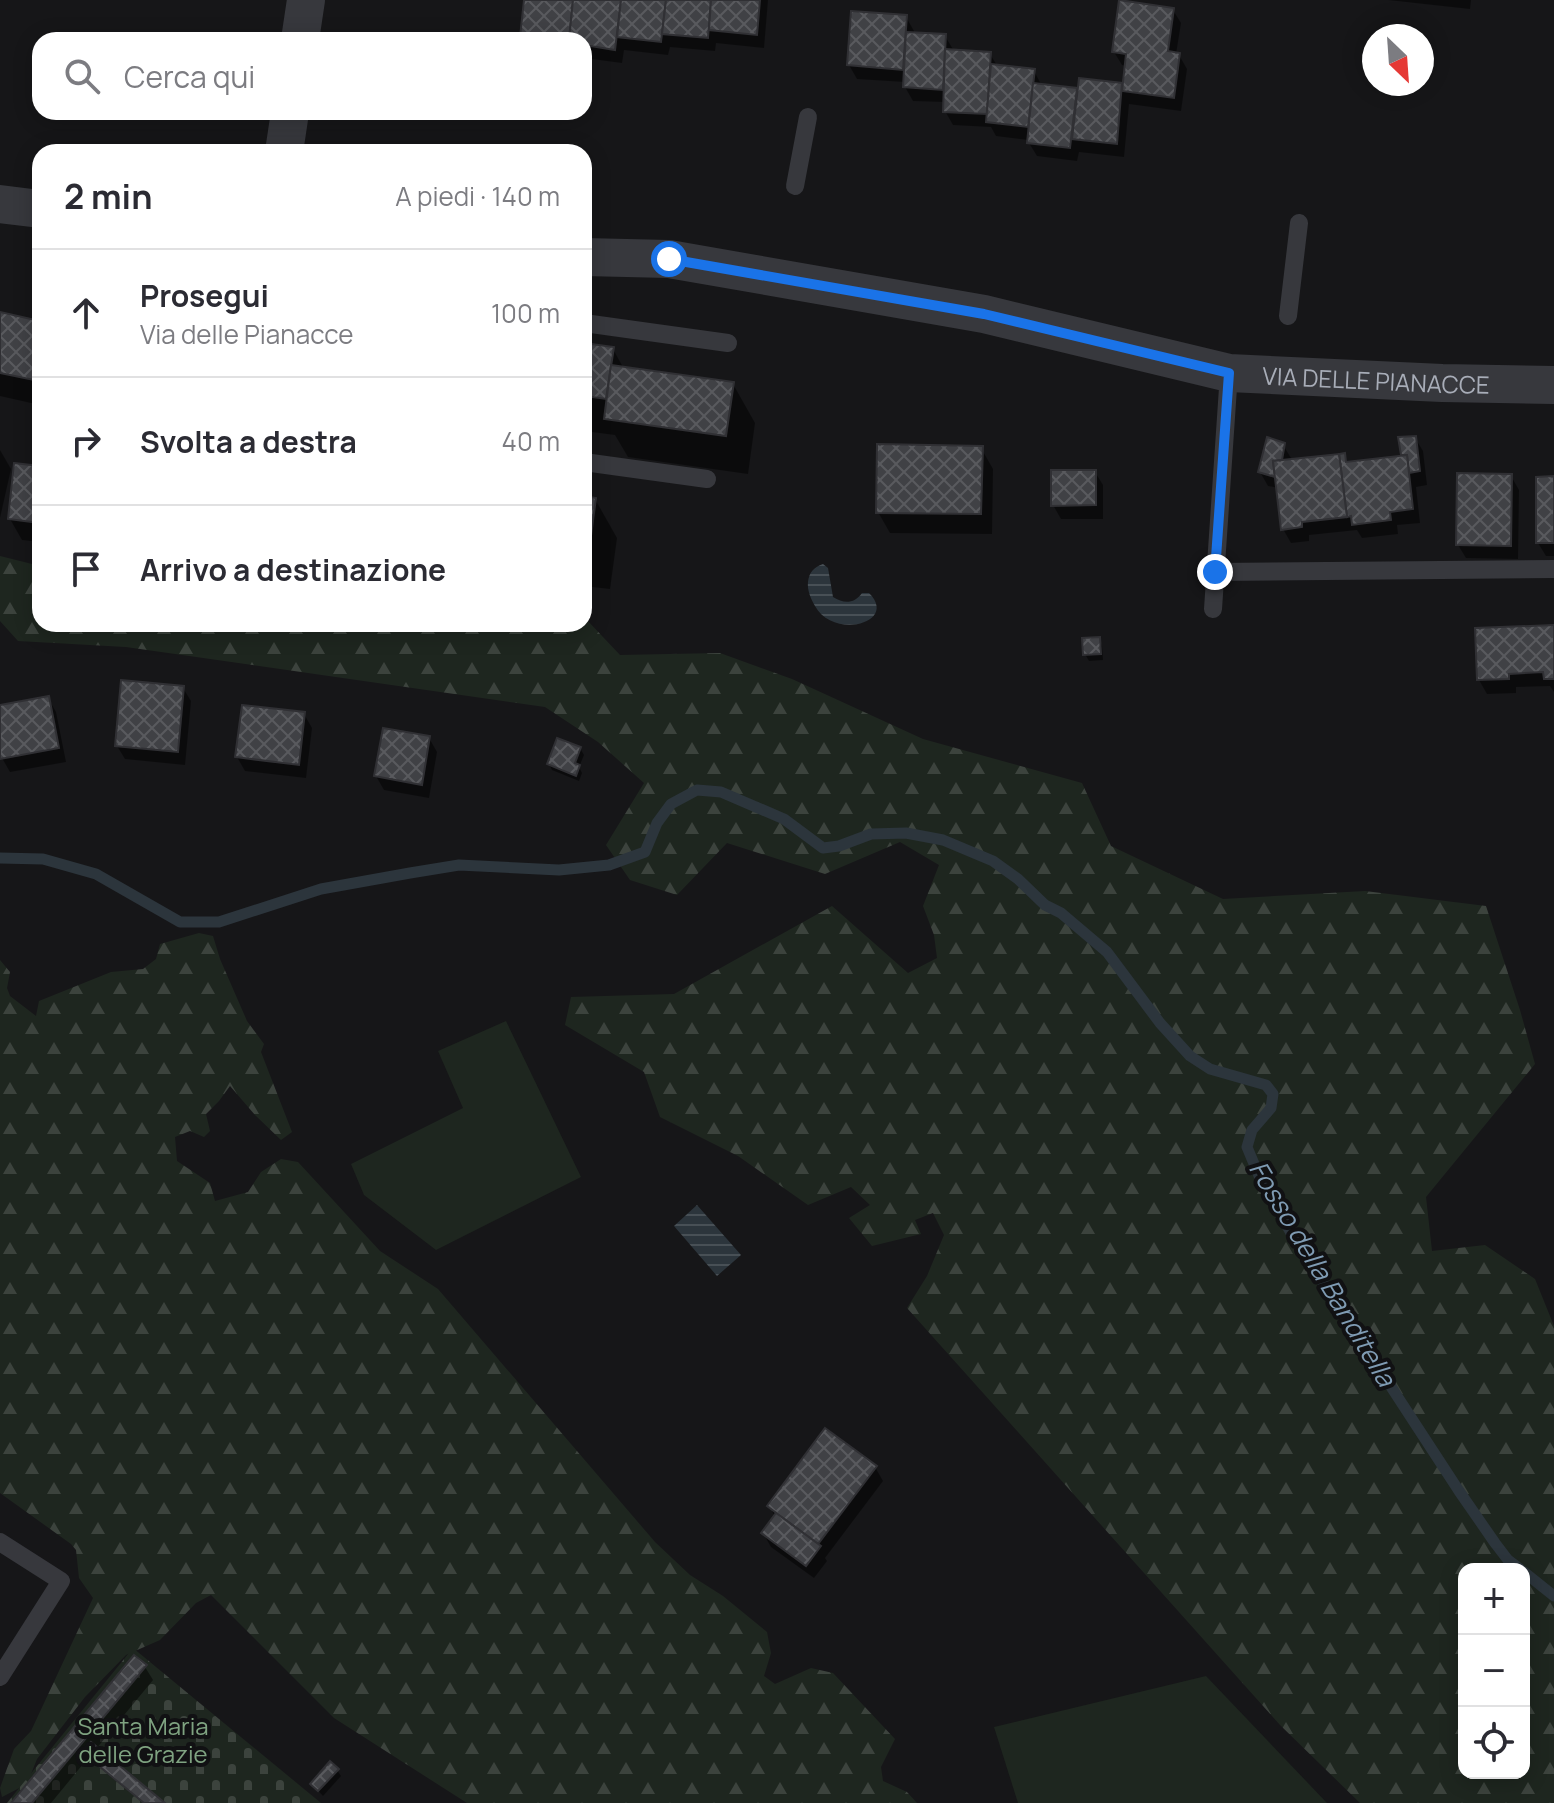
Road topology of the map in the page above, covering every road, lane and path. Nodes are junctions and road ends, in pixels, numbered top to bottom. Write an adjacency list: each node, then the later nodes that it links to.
1 (306, 0): 2 (street)
2 (301, 32)
3 (808, 117): 6 (lane)
4 (289, 120): 5 (street)
5 (285, 144)
6 (795, 186)
7 (0, 204): 8 (street)
8 (32, 208)
9 (1299, 223): 11 (lane)
10 (592, 257): 14 (street, VIA DELLE PIANACCE)
11 (1288, 316)
12 (592, 324): 13 (lane)
13 (728, 343)
14 (1229, 373): 15 (street, VIA DELLE PIANACCE); 19 (lane)
15 (1554, 385)
16 (592, 463): 17 (lane)
17 (707, 479)
18 (1554, 569): 19 (lane)
19 (1215, 572): 20 (lane)
20 (1213, 609)
21 (0, 1542): 22 (lane)
22 (0, 1677)

